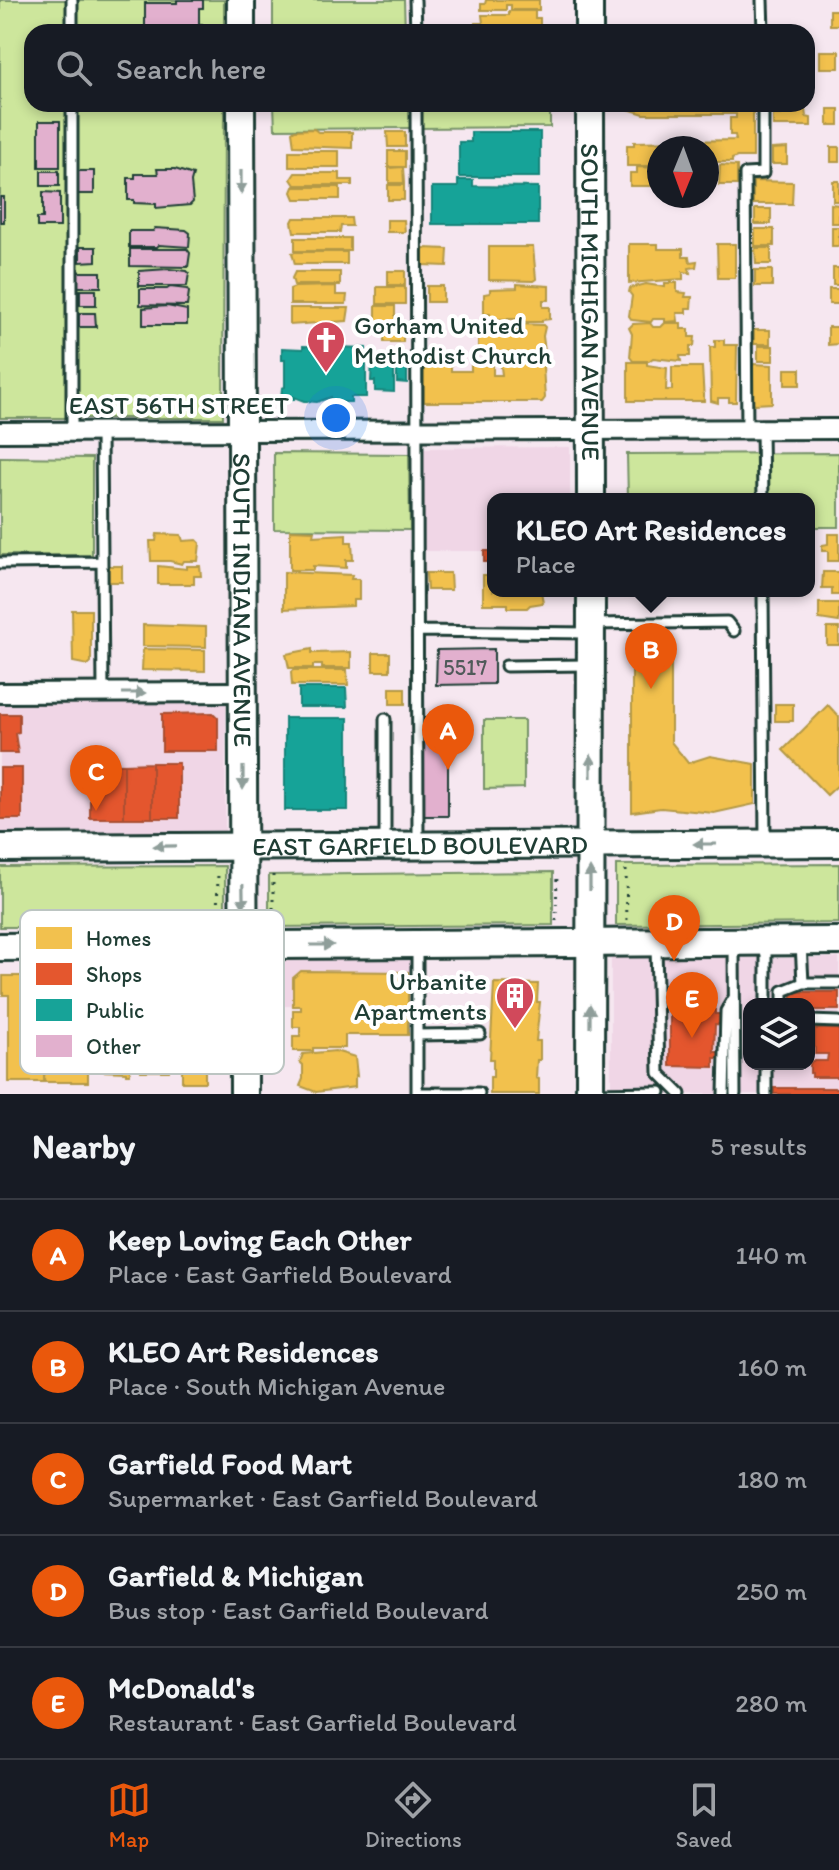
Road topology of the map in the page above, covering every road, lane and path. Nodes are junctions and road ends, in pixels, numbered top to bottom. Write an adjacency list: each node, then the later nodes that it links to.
1 (72, 0): 6 (lane)
2 (241, 0): 7 (street)
3 (415, 0): 8 (lane)
4 (589, 0): 9 (street)
5 (762, 0): 10 (lane)
6 (72, 24)
7 (241, 24)
8 (416, 24)
9 (589, 24)
10 (763, 24)
11 (72, 112): 20 (lane)
12 (241, 112): 22 (street, SOUTH INDIANA AVENUE, one-way to 22)
13 (416, 112): 17 (lane)
14 (590, 112): 18 (street, SOUTH MICHIGAN AVENUE)
15 (763, 112): 19 (lane)
16 (839, 429): 19 (street, EAST 56TH STREET)
17 (417, 430): 18 (street, EAST 56TH STREET); 22 (street, EAST 56TH STREET); 31 (lane)
18 (591, 430): 19 (street, EAST 56TH STREET); 24 (street, SOUTH MICHIGAN AVENUE)
19 (754, 430): 25 (lane)
20 (72, 431): 21 (street, EAST 56TH STREET); 23 (street, EAST 56TH STREET)
21 (101, 431): 22 (street, EAST 56TH STREET); 26 (lane)
22 (242, 431): 35 (street, SOUTH INDIANA AVENUE)
23 (0, 432)
24 (591, 493)
25 (762, 493)
26 (102, 562): 27 (lane); 37 (lane)
27 (0, 563)
28 (591, 597): 30 (street)
29 (763, 597): 39 (lane)
30 (591, 628): 31 (lane); 32 (lane); 33 (street)
31 (418, 631): 44 (lane)
32 (734, 631)
33 (591, 665): 34 (lane); 41 (street, one-way to 33)
34 (506, 666)
35 (243, 692): 37 (street, one-way to 35); 42 (street, SOUTH INDIANA AVENUE, one-way to 42)
36 (0, 693): 37 (street)
37 (103, 693)
38 (385, 719): 43 (lane)
39 (765, 843): 40 (street, EAST GARFIELD BOULEVARD); 41 (street, EAST GARFIELD BOULEVARD, one-way to 41)
40 (839, 843)
41 (591, 844): 44 (street, EAST GARFIELD BOULEVARD); 60 (street, one-way to 41)
42 (243, 845): 43 (street, EAST GARFIELD BOULEVARD); 45 (street, EAST GARFIELD BOULEVARD, one-way to 45); 51 (street, SOUTH INDIANA AVENUE, one-way to 51)
43 (385, 846): 44 (street, EAST GARFIELD BOULEVARD)
44 (418, 846)
45 (0, 848)
46 (218, 866): 50 (path)
47 (626, 870): 54 (path)
48 (557, 873): 53 (path)
49 (273, 875): 52 (path)
50 (217, 910)
51 (244, 910)
52 (273, 910)
53 (556, 925)
54 (627, 926)
55 (766, 941): 56 (street); 59 (street); 68 (lane)
56 (801, 941): 57 (street); 65 (lane)
57 (839, 941)
58 (656, 942): 59 (street); 60 (street); 76 (lane)
59 (734, 942): 67 (lane)
60 (590, 943): 61 (street); 78 (street, one-way to 60)
61 (417, 944): 62 (street, one-way to 61); 74 (lane)
62 (284, 946)
63 (0, 947): 64 (street)
64 (20, 947)
65 (807, 986): 66 (lane); 69 (lane)
66 (838, 986)
67 (734, 998): 82 (lane); 83 (lane)
68 (766, 998)
69 (783, 998)
70 (837, 1010): 72 (lane)
71 (815, 1021): 72 (lane)
72 (838, 1022)
73 (480, 1034): 74 (lane)
74 (417, 1035): 80 (lane)
75 (766, 1070): 84 (lane)
76 (659, 1073): 79 (lane); 81 (lane)
77 (479, 1093): 80 (lane)
78 (590, 1093): 79 (lane)
79 (660, 1093)
80 (417, 1094)
81 (680, 1094)
82 (724, 1094)
83 (735, 1094)
84 (766, 1094)

